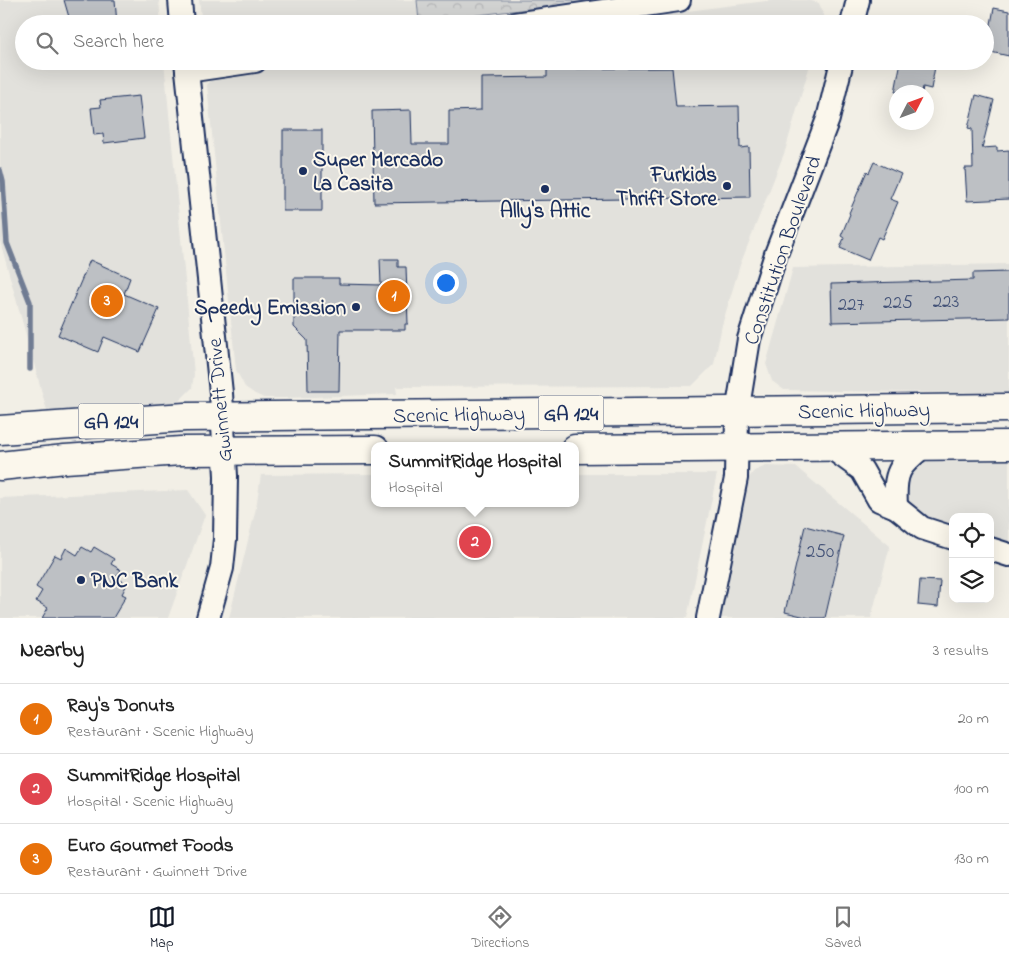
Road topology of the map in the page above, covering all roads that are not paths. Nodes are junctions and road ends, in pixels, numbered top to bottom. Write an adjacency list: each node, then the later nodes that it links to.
1 (180, 0): 4 (street)
2 (679, 0): 5 (street)
3 (858, 0): 6 (street)
4 (181, 15)
5 (576, 15)
6 (854, 15)
7 (186, 70): 11 (street, Gwinnett Drive)
8 (840, 70): 10 (street, Constitution Boulevard)
9 (1009, 408): 10 (highway, Scenic Highway / GA 124)
10 (738, 413): 11 (highway, Scenic Highway / GA 124); 15 (street, Constitution Boulevard)
11 (223, 417): 12 (highway, Scenic Highway / GA 124); 18 (street, Gwinnett Drive)
12 (0, 430)
13 (925, 445): 14 (highway, Scenic Highway / GA 124); 16 (highway, Scenic Highway / GA 124); 21 (street)
14 (1009, 445)
15 (736, 446): 16 (highway, Scenic Highway / GA 124); 17 (highway, Scenic Highway / GA 124); 26 (street, Constitution Boulevard)
16 (829, 446): 21 (street)
17 (579, 449)
18 (224, 450): 19 (highway, Scenic Highway / GA 124); 20 (highway, Scenic Highway / GA 124); 25 (street, Gwinnett Drive)
19 (371, 450)
20 (0, 466)
21 (896, 507): 22 (street)
22 (949, 537)
23 (994, 550): 24 (street)
24 (1009, 555)
25 (208, 618)
26 (708, 618)

